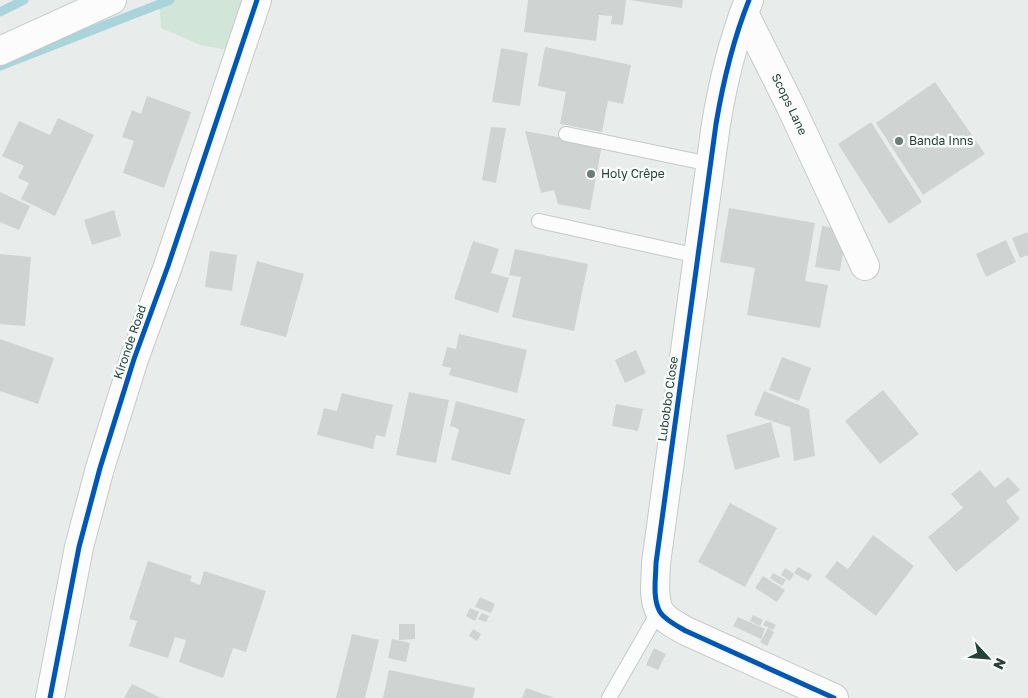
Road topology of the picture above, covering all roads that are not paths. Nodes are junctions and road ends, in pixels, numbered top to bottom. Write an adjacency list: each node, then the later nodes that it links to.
1 (112, 0): 4 (street)
2 (257, 0): 11 (street, Kironde Road)
3 (747, 6): 6 (street, Lubobbo Close); 9 (street, Scops Lane)
4 (0, 50)
5 (566, 134): 6 (lane)
6 (710, 164): 8 (street, Lubobbo Close)
7 (539, 221): 8 (lane)
8 (698, 256): 10 (street, Lubobbo Close)
9 (865, 266)
10 (659, 611): 12 (lane); 13 (street)
11 (50, 698)
12 (609, 698)
13 (834, 698)

